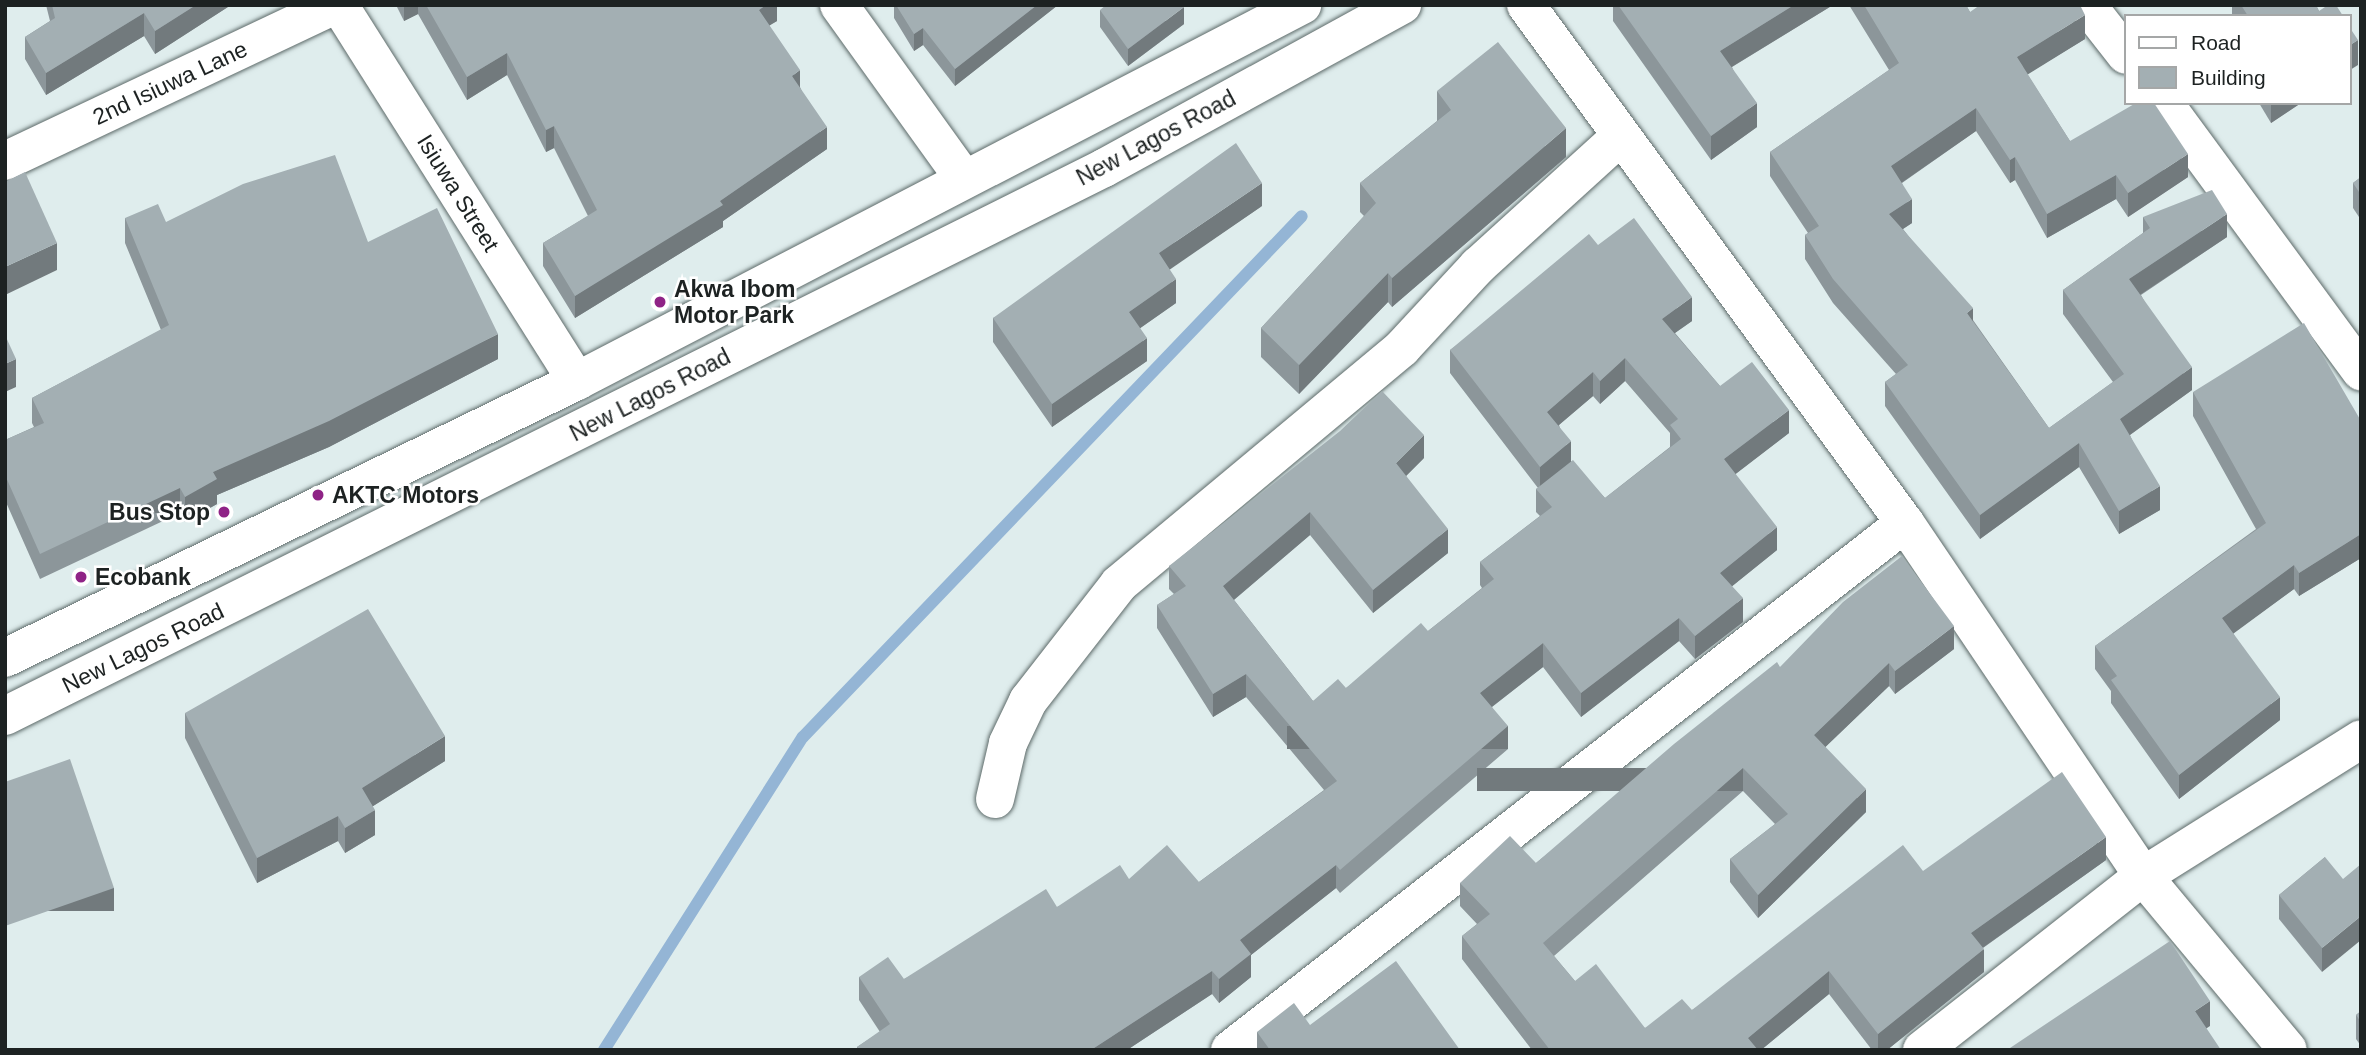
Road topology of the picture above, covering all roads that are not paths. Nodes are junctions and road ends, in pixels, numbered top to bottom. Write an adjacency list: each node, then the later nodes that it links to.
1 (337, 5): 10 (street, 2nd Isiuwa Lane); 13 (street, Isiuwa Street)
2 (839, 5): 11 (street)
3 (1301, 5): 11 (street, New Lagos Road)
4 (1402, 5): 16 (street, New Lagos Road)
5 (1526, 5): 9 (street)
6 (2087, 5): 7 (street)
7 (2124, 52)
8 (2165, 105): 12 (street)
9 (1620, 137): 14 (street); 18 (street)
10 (5, 161)
11 (962, 176): 13 (street, New Lagos Road)
12 (2361, 371)
13 (577, 381): 15 (street, New Lagos Road)
14 (1905, 523): 19 (street); 20 (street)
15 (5, 658)
16 (5, 716)
17 (2361, 739): 19 (street)
18 (995, 799)
19 (2144, 876): 21 (street); 22 (street)
20 (1230, 1050)
21 (1922, 1050)
22 (2288, 1050)

